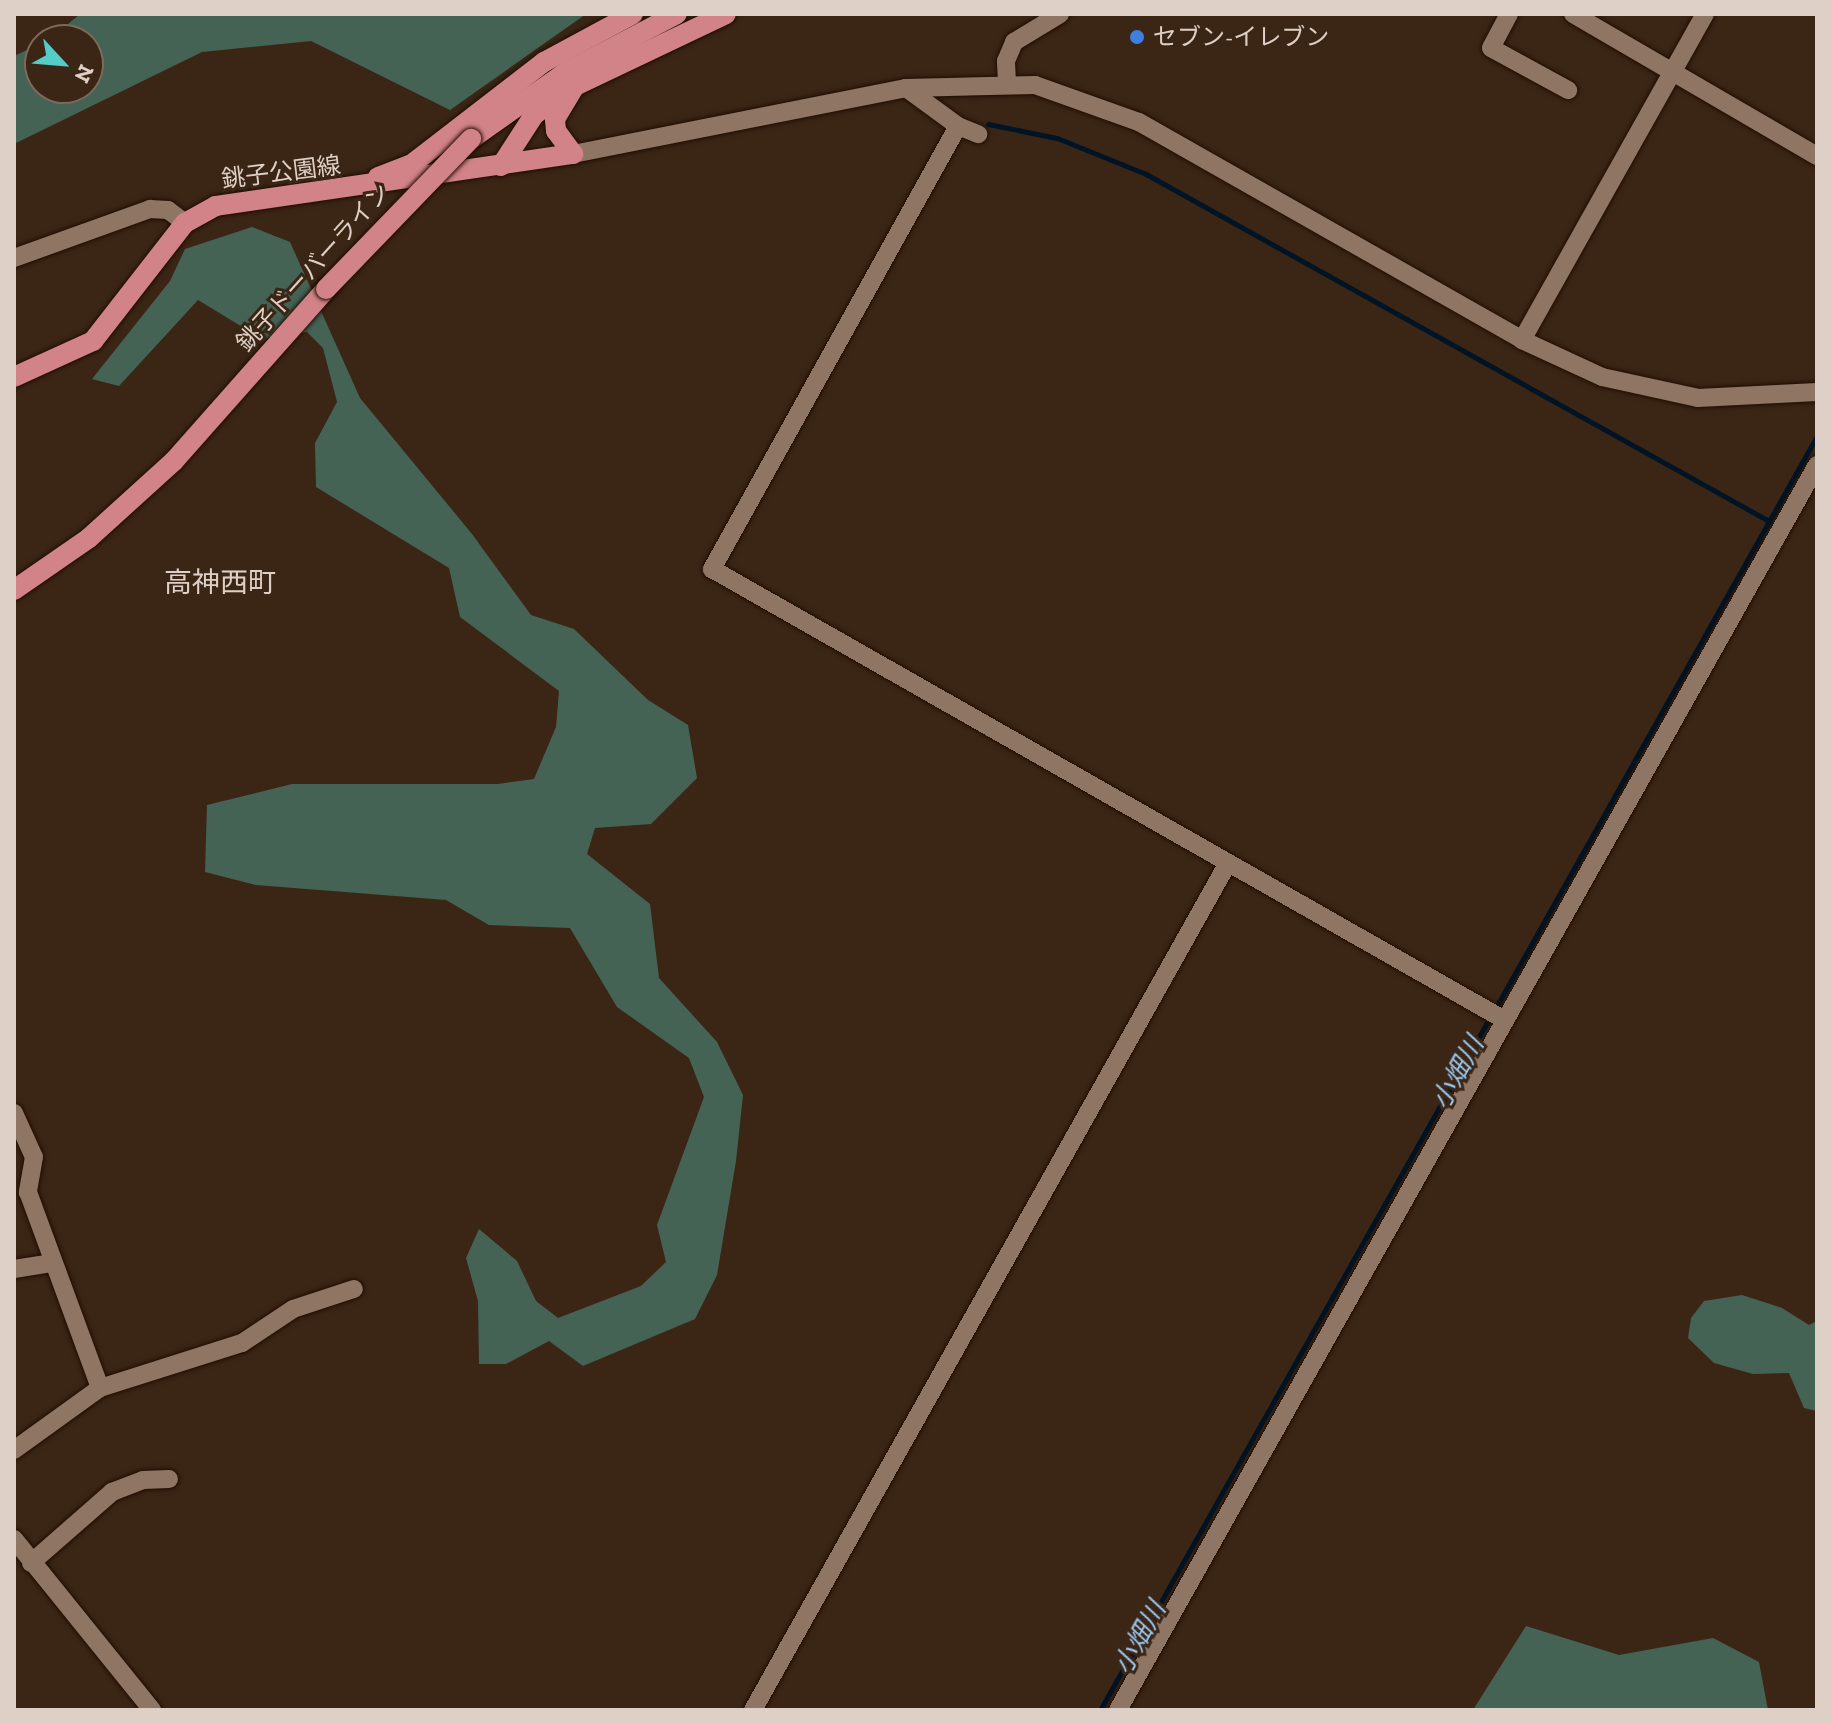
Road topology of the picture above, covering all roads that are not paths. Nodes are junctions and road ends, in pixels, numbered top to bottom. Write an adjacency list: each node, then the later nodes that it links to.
1 (633, 14): 18 (main road)
2 (677, 14): 25 (main road, 銚子ドーバーライン, bridge)
3 (726, 14): 10 (main road)
4 (1060, 14): 9 (street)
5 (1509, 14): 12 (street)
6 (1573, 14): 8 (street)
7 (1705, 14): 8 (street)
8 (1674, 70): 16 (street); 21 (street)
9 (1007, 82): 11 (street); 21 (street)
10 (575, 86): 15 (main road); 17 (main road)
11 (906, 88): 13 (street); 15 (street)
12 (1568, 90)
13 (958, 126): 14 (street); 26 (street)
14 (978, 134)
15 (573, 154): 17 (main road, 銚子公園線)
16 (1817, 156)
17 (501, 166): 18 (main road, 銚子公園線)
18 (362, 188): 19 (main road, 銚子公園線)
19 (185, 223): 20 (street); 22 (main road, 銚子公園線)
20 (14, 258)
21 (1522, 340): 23 (street)
22 (14, 377)
23 (1817, 392)
24 (1817, 465): 27 (street)
25 (14, 590)
26 (1228, 863): 27 (street); 38 (street)
27 (1503, 1019): 39 (street)
28 (14, 1113): 29 (street)
29 (50, 1263): 30 (street); 32 (street)
30 (14, 1269)
31 (354, 1289): 32 (street)
32 (100, 1388): 33 (street)
33 (14, 1450)
34 (169, 1479): 36 (street)
35 (14, 1539): 36 (street)
36 (31, 1563): 37 (street)
37 (152, 1710)
38 (753, 1710)
39 (1118, 1710)

